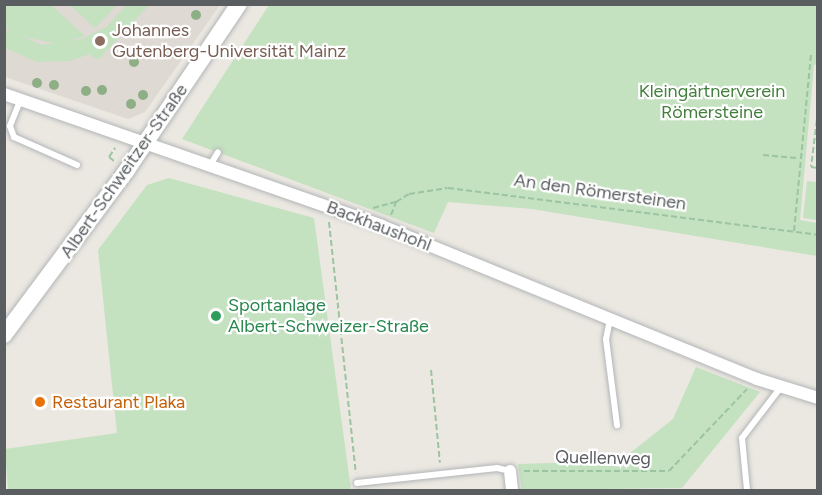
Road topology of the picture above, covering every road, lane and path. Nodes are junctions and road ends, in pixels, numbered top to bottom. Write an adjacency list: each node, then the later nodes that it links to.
1 (239, 4): 6 (street, Albert-Schweitzer-Straße)
2 (811, 54): 9 (path)
3 (4, 94): 4 (street, Backhaushohl)
4 (20, 101): 6 (street, Backhaushohl); 10 (lane)
5 (818, 111): 12 (path)
6 (144, 145): 11 (street, Backhaushohl); 20 (street, Albert-Schweitzer-Straße)
7 (218, 152): 11 (lane)
8 (763, 155): 9 (path)
9 (800, 159): 17 (path)
10 (77, 165)
11 (209, 167): 14 (street, Backhaushohl)
12 (818, 168)
13 (396, 201): 15 (path, An den Römersteinen); 16 (path); 17 (path, An den Römersteinen)
14 (328, 207): 19 (street, Backhaushohl); 28 (path)
15 (364, 209)
16 (391, 216)
17 (793, 232): 18 (path, An den Römersteinen)
18 (818, 235)
19 (610, 318): 22 (street, Backhaushohl); 25 (lane)
20 (4, 335)
21 (431, 370): 27 (path)
22 (781, 387): 23 (street, Backhaushohl); 30 (lane)
23 (818, 398)
24 (738, 399): 26 (path, Quellenweg)
25 (617, 425)
26 (510, 471): 27 (lane); 29 (street)
27 (442, 474): 28 (lane)
28 (357, 483)
29 (512, 490)
30 (747, 490)

